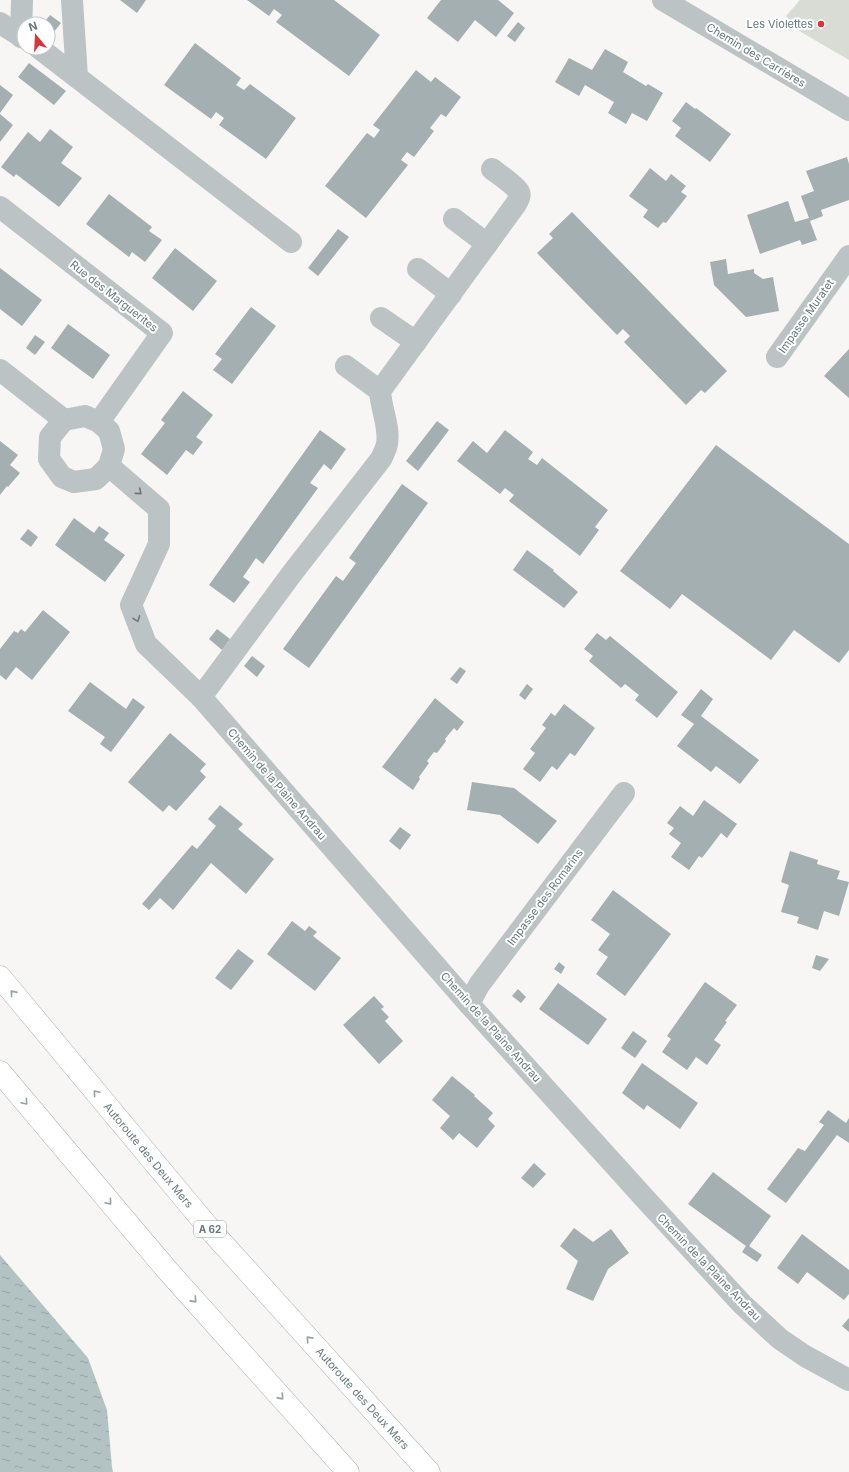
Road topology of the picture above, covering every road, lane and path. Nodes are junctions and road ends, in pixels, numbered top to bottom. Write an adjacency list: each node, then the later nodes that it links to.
1 (22, 0): 4 (street)
2 (72, 0): 8 (street)
3 (663, 0): 9 (street, Chemin des Carrières)
4 (22, 16)
5 (0, 23): 6 (street)
6 (16, 33)
7 (49, 56): 8 (street)
8 (77, 77): 13 (street)
9 (849, 110)
10 (492, 169): 14 (street)
11 (0, 207): 25 (street, Rue des Marguerites)
12 (454, 219): 14 (street)
13 (291, 242)
14 (487, 244): 17 (street)
15 (849, 256): 20 (street, Impasse Muratet)
16 (418, 269): 17 (street)
17 (451, 294): 19 (street)
18 (381, 318): 19 (street)
19 (416, 342): 23 (street)
20 (777, 357)
21 (346, 366): 23 (street)
22 (0, 370): 24 (street)
23 (380, 391): 27 (street)
24 (64, 420): 25 (street); 26 (street)
25 (99, 422): 26 (street)
26 (109, 466): 27 (street, one-way to 27)
27 (201, 697): 30 (street, Chemin de la Plaine Andrau)
28 (624, 793): 30 (street, Impasse des Romarins)
29 (0, 977): 34 (highway, Autoroute des Deux Mers / A 62, one-way to 29)
30 (469, 1004): 32 (street, Chemin de la Plaine Andrau)
31 (0, 1072): 33 (highway, one-way to 33)
32 (849, 1380)
33 (348, 1472)
34 (429, 1472)

